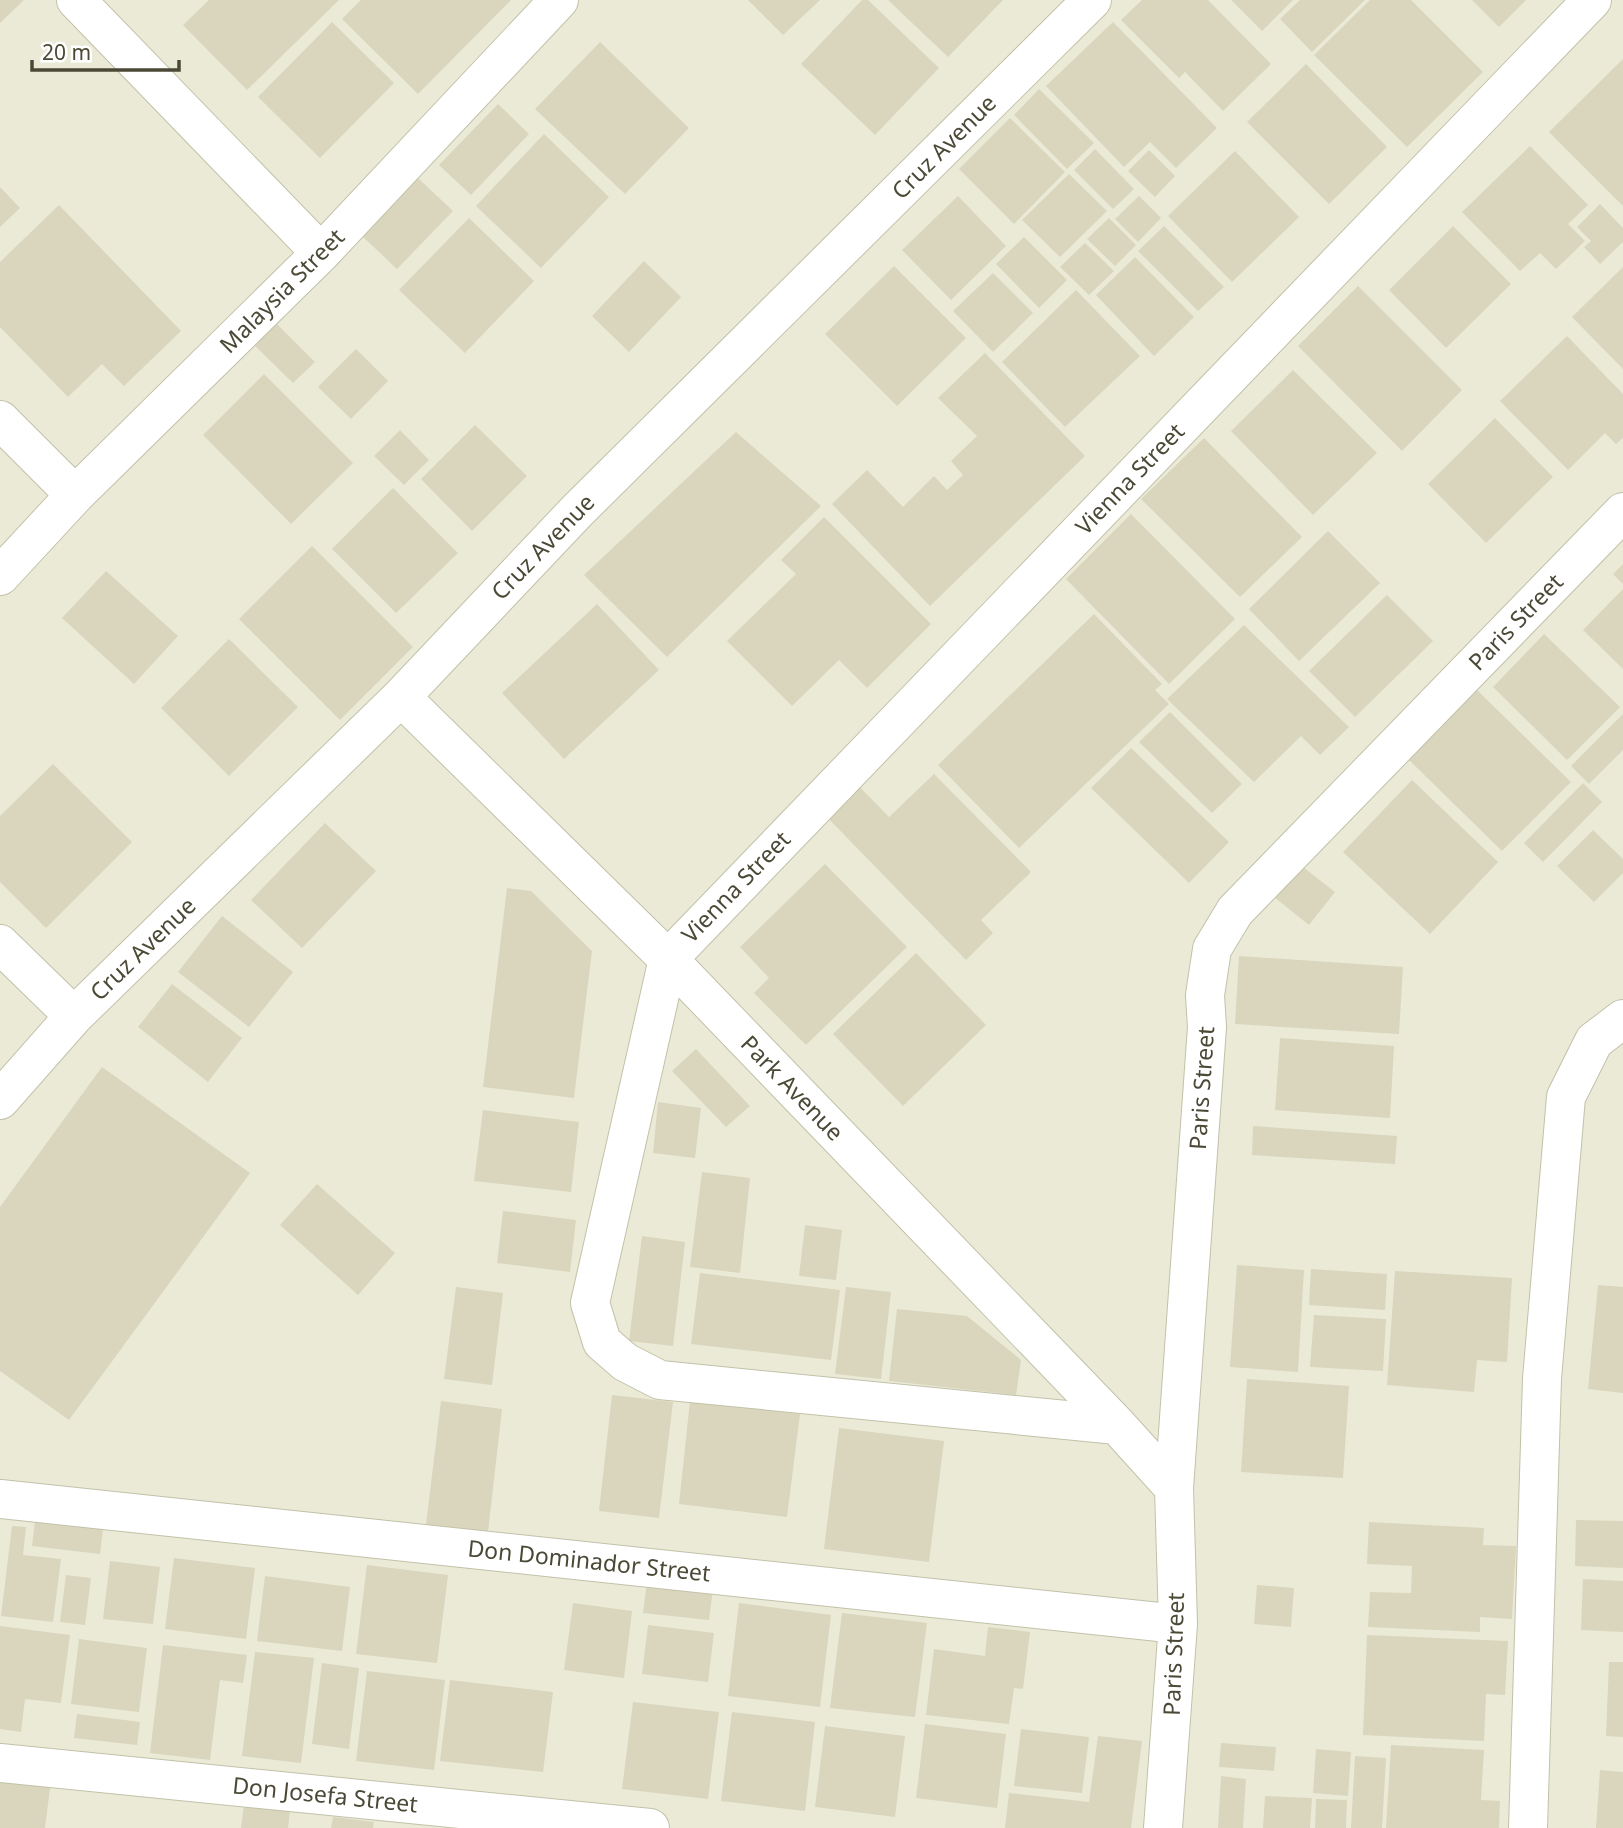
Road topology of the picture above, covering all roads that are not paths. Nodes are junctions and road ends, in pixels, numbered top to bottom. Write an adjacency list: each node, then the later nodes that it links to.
1 (76, 0): 5 (street)
2 (559, 0): 5 (street, Malaysia Street)
3 (1092, 0): 10 (street, Cruz Avenue)
4 (1592, 0): 12 (street, Vienna Street)
5 (321, 254): 7 (street, Malaysia Street)
6 (0, 420): 7 (street)
7 (75, 495): 9 (street, Malaysia Street)
8 (1623, 512): 17 (street, Paris Street)
9 (0, 576)
10 (401, 697): 12 (street, Park Avenue); 13 (street, Cruz Avenue)
11 (0, 944): 13 (street)
12 (668, 959): 16 (street, Park Avenue); 16 (street)
13 (74, 1016): 15 (street, Cruz Avenue)
14 (1623, 1019): 23 (street)
15 (0, 1100)
16 (1117, 1425): 17 (street, Park Avenue)
17 (1174, 1488): 19 (street, Paris Street)
18 (0, 1499): 19 (street, Don Dominador Street)
19 (1178, 1624): 22 (street, Paris Street)
20 (0, 1763): 21 (street, Don Josefa Street)
21 (650, 1828)
22 (1163, 1828)
23 (1528, 1828)

